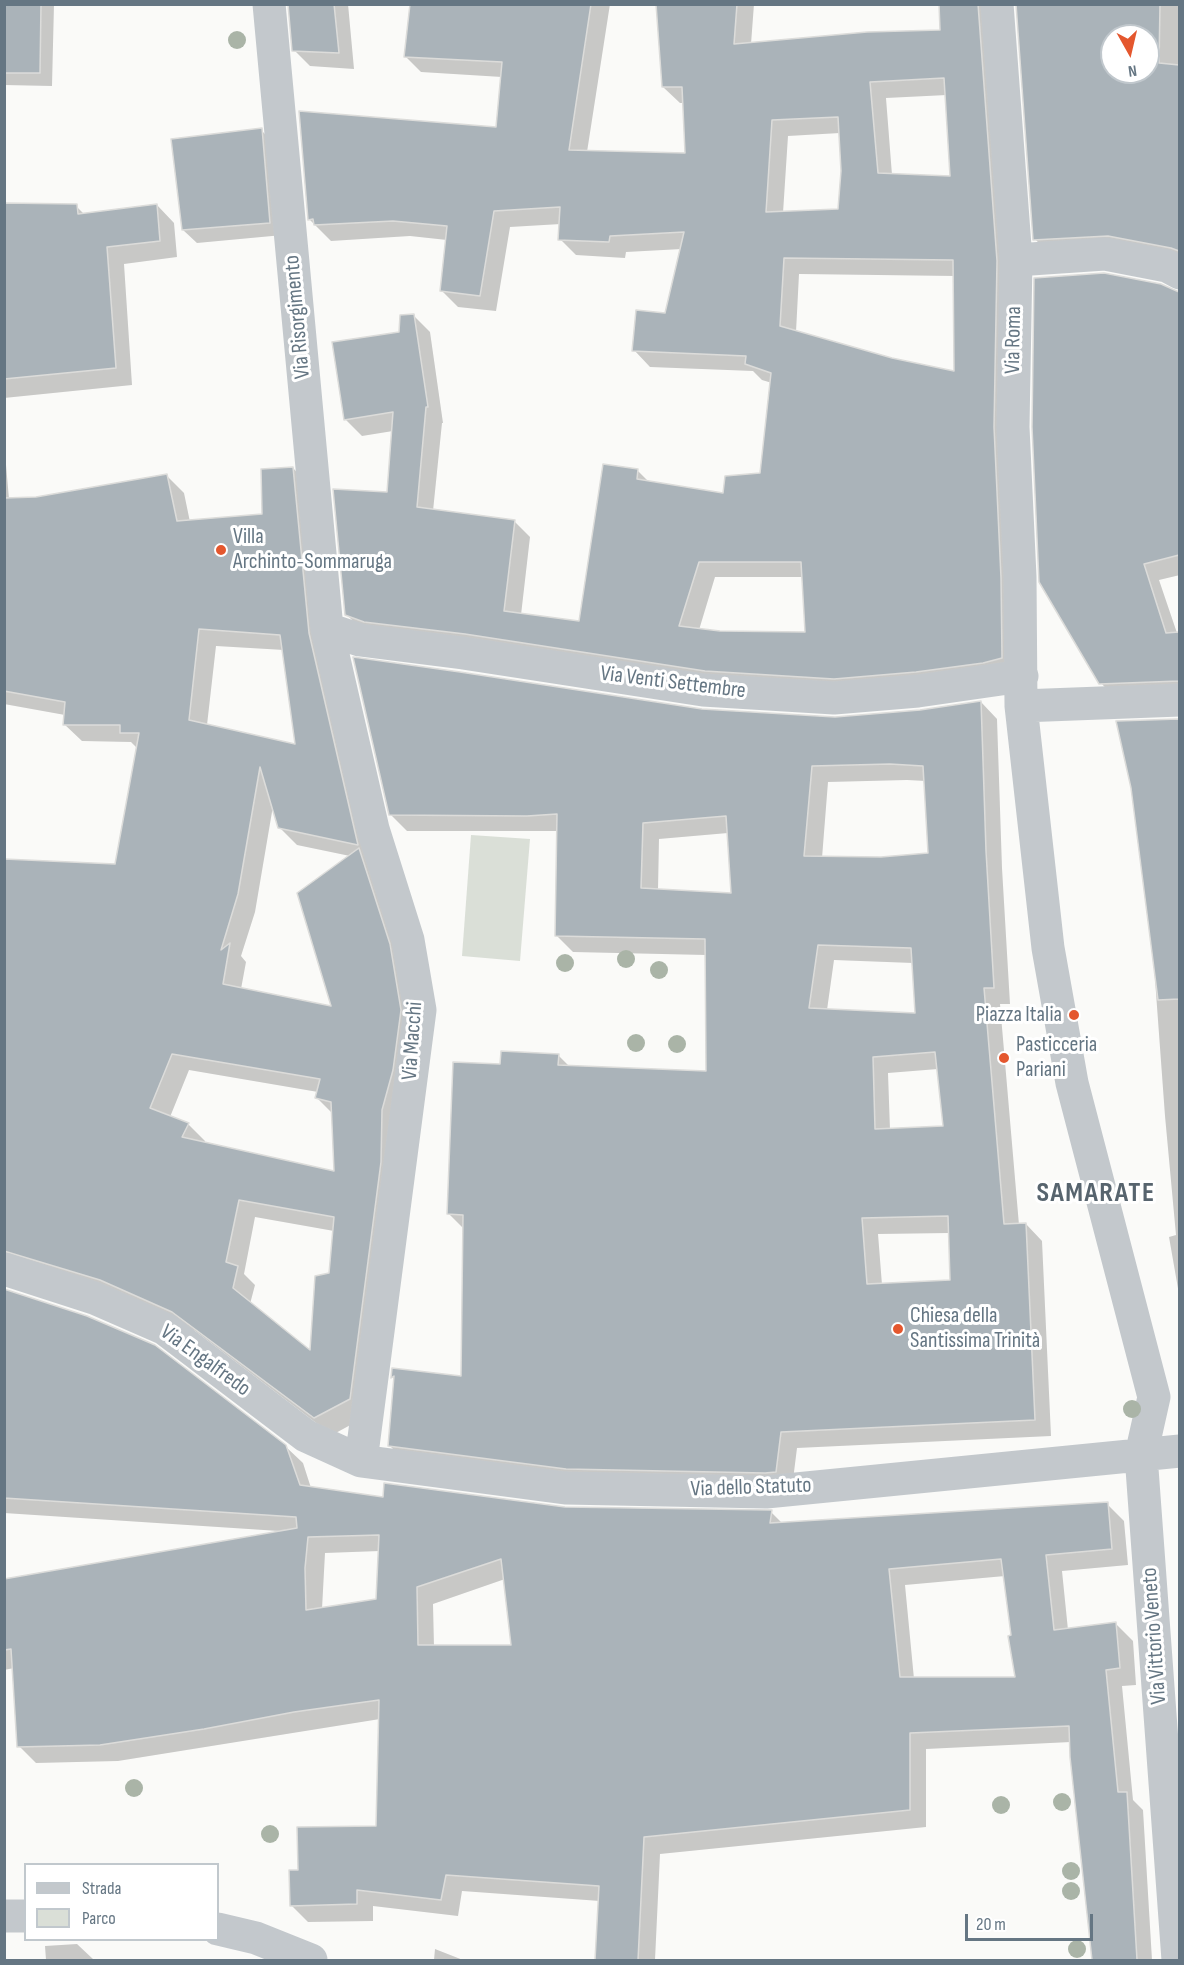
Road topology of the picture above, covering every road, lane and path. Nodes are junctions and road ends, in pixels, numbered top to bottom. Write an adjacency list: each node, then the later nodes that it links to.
1 (269, 4): 5 (street, Via Risorgimento)
2 (997, 4): 3 (street, Via Roma)
3 (1016, 260): 4 (street); 6 (street, Via Roma)
4 (1179, 273)
5 (327, 629): 6 (street, Via Venti Settembre); 11 (street, Via Macchi)
6 (1021, 691): 7 (street, Via Venti Settembre); 10 (street)
7 (1179, 700)
8 (4, 1269): 11 (street, Via Engalfredo)
9 (1179, 1451): 10 (street, Via dello Statuto)
10 (1141, 1455): 11 (street, Via dello Statuto); 16 (street, Via Vittorio Veneto)
11 (361, 1461)
12 (4, 1916): 13 (street)
13 (24, 1916)
14 (219, 1929): 15 (street)
15 (311, 1960)
16 (1178, 1960)

